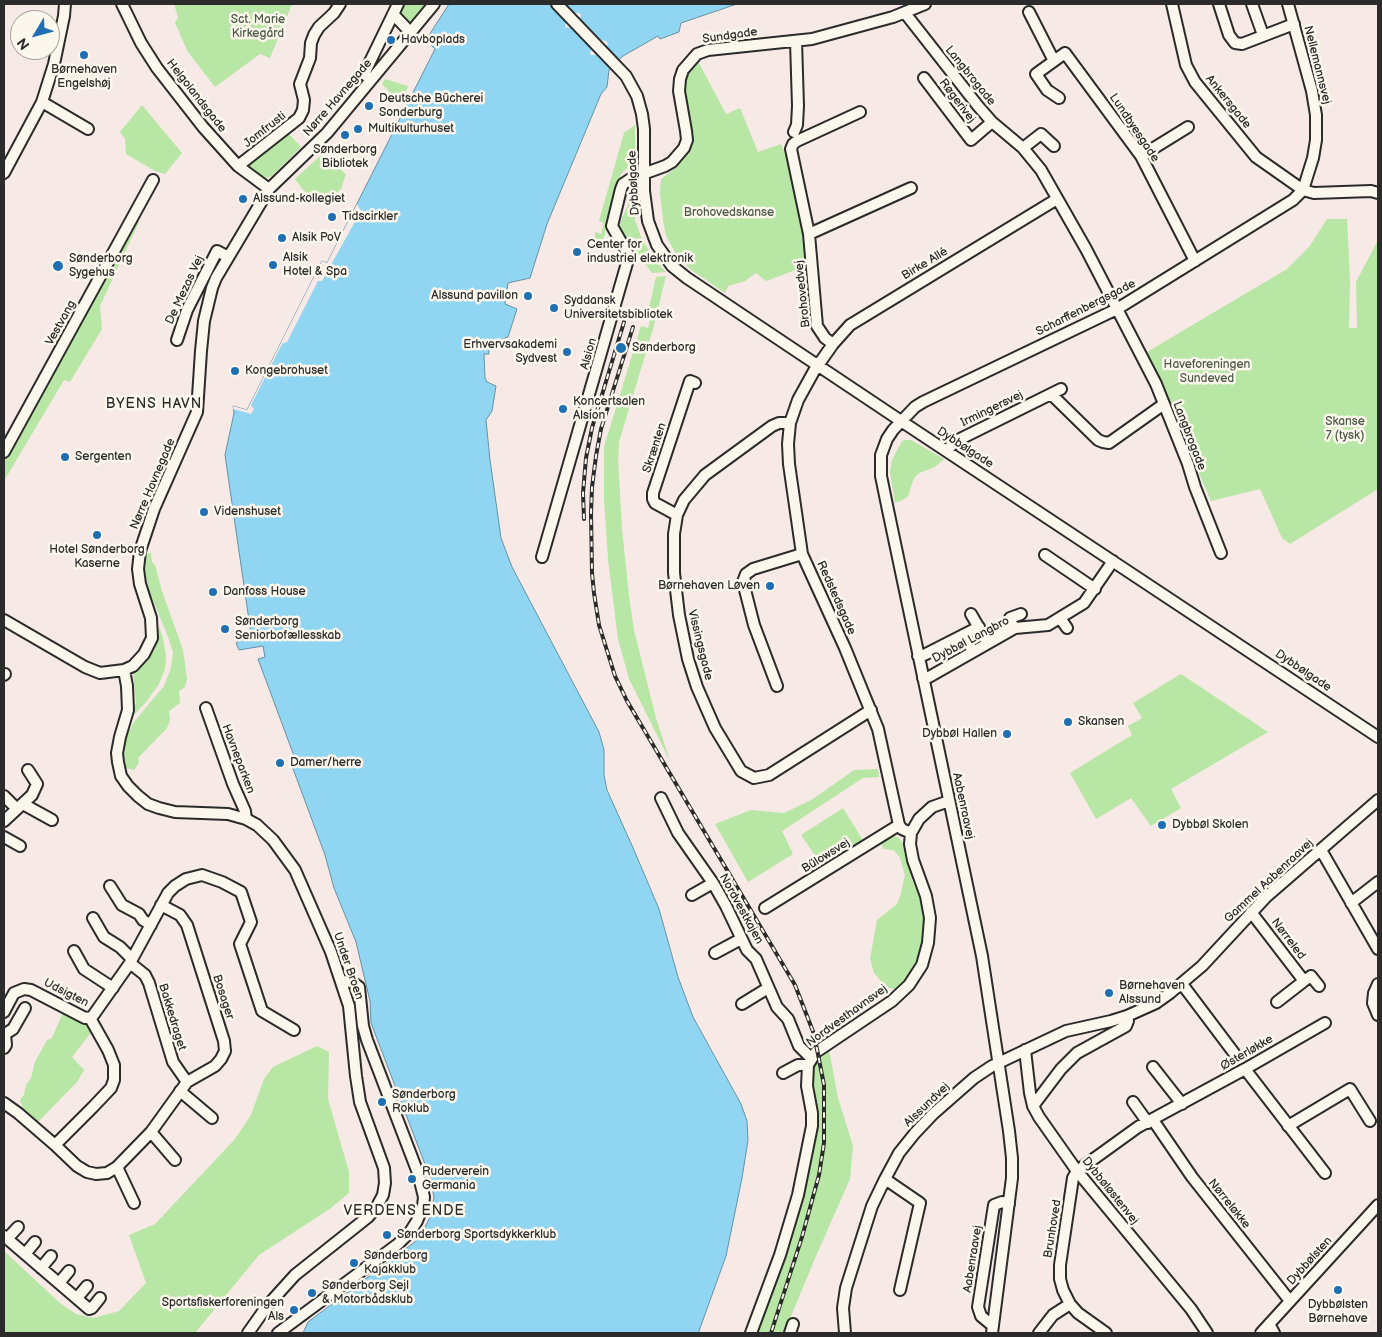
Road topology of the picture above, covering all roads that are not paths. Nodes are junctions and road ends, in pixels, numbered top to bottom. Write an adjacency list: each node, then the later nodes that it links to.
1 (65, 4): 23 (street)
2 (122, 4): 32 (street, Helgolandsgade)
3 (340, 4): 32 (street, Jomfrusti)
4 (398, 4): 14 (street)
5 (434, 4): 16 (street, Nørre Havnegade)
6 (557, 4): 34 (street, Dybbølgade)
7 (925, 4): 13 (street, Sundgade)
8 (1172, 4): 38 (street, Ankersgade)
9 (1219, 4): 17 (street)
10 (1252, 4): 17 (street)
11 (1288, 4): 15 (street, Nellemannsvej)
12 (1029, 12): 19 (street)
13 (905, 13): 18 (street, Sundgade); 25 (street, Langbrogade)
14 (393, 14): 16 (street); 21 (street)
15 (1294, 24): 17 (street); 38 (street, Nellemannsvej)
16 (411, 33): 21 (street, Nørre Havnegade)
17 (1263, 35)
18 (796, 41): 28 (street); 34 (street, Sundgade)
19 (1054, 61): 22 (street); 31 (street, Lundbyesgade)
20 (924, 78): 25 (street, Røgerivej)
21 (370, 79): 36 (street, Nørre Havnegade)
22 (1059, 98)
23 (42, 102): 27 (street); 33 (street)
24 (860, 112): 41 (street, Brohovedvej)
25 (992, 122): 30 (street, Langbrogade)
26 (1188, 127): 31 (street)
27 (88, 129)
28 (794, 132)
29 (1054, 146): 30 (street)
30 (1024, 148): 40 (street, Langbrogade)
31 (1141, 156): 43 (street, Lundbyesgade)
32 (238, 166): 36 (street, Helgolandsgade)
33 (4, 173)
34 (645, 174): 47 (street, Dybbølgade); 60 (street, Alsion)
35 (154, 180): 55 (street, Vestvang)
36 (269, 188): 42 (street, Nørre Havnegade)
37 (911, 188): 41 (street)
38 (1303, 190): 39 (street); 43 (street, Scharffenbergsgade)
39 (1378, 193)
40 (1058, 199): 44 (street, Langbrogade); 46 (street, Birke Allé)
41 (810, 234): 46 (street, Brohovedvej)
42 (228, 257): 45 (street, De Mezas Vej); 72 (street, Nørre Havnegade)
43 (1195, 261): 44 (street, Scharffenbergsgade)
44 (1117, 309): 51 (street, Langbrogade); 52 (street, Scharffenbergsgade)
45 (177, 340)
46 (833, 344): 47 (street, Birke Allé)
47 (818, 365): 52 (street, Dybbølgade); 53 (street, Redstedsgade)
48 (695, 383): 56 (street, Skrænten)
49 (1061, 389): 50 (street, Irmingersvej)
50 (1051, 394): 51 (street); 54 (street, Irmingersvej)
51 (1164, 404): 57 (street, Langbrogade)
52 (901, 421): 54 (street, Dybbølgade); 71 (street, Aabenraavej)
53 (790, 423): 56 (street, Vissingsgade); 58 (street, Redstedsgade)
54 (947, 450): 61 (street, Dybbølgade)
55 (4, 452)
56 (677, 515): 76 (street, Vissingsgade)
57 (1221, 553)
58 (802, 554): 74 (street); 76 (street, Redstedsgade)
59 (1045, 555): 62 (street)
60 (542, 557)
61 (1113, 561): 62 (street, Dybbøl Langbro); 77 (street, Dybbølgade)
62 (1095, 589): 65 (street, Dybbøl Langbro)
63 (971, 614): 67 (street)
64 (1021, 614): 67 (street)
65 (1060, 618): 68 (street); 73 (street, Dybbøl Langbro)
66 (4, 620): 72 (street)
67 (979, 627): 69 (street)
68 (1067, 628)
69 (963, 635): 70 (street); 71 (street)
70 (971, 648)
71 (918, 656): 73 (street, Aabenraavej)
72 (124, 670): 84 (street, Under Broen)
73 (923, 678): 82 (street, Aabenraavej)
74 (777, 686)
75 (206, 708): 84 (street, Havneparken)
76 (871, 710): 87 (street, Redstedsgade)
77 (1378, 736)
78 (28, 770): 83 (street)
79 (4, 796): 83 (street)
80 (661, 798): 93 (street, Nordvestkajen)
81 (1378, 800): 91 (street, Gammel Aabenraavej)
82 (949, 801): 88 (street); 128 (street, Aabenraavej)
83 (20, 807): 85 (street); 86 (street)
84 (246, 819): 108 (street, Under Broen)
85 (52, 820)
86 (4, 821)
87 (899, 825): 88 (street); 98 (street, Bülowsvej)
88 (911, 833): 127 (street, Nordvesthavnsvej)
89 (4, 837): 90 (street)
90 (20, 846)
91 (1321, 850): 96 (street); 99 (street, Gammel Aabenraavej)
92 (1378, 882): 96 (street)
93 (713, 883): 95 (street); 102 (street, Nordvestkajen)
94 (110, 886): 101 (street)
95 (692, 895)
96 (1351, 903): 103 (street)
97 (162, 905): 101 (street, Udsigten); 122 (street, Udsigten); 132 (street, Bosager)
98 (765, 908)
99 (1251, 912): 107 (street, Nørreled); 109 (street, Gammel Aabenraavej)
100 (92, 918): 106 (street)
101 (151, 925): 106 (street, Udsigten)
102 (741, 939): 105 (street); 113 (street, Nordvestkajen)
103 (1378, 949)
104 (74, 951): 112 (street)
105 (715, 953)
106 (131, 961): 112 (street, Udsigten); 132 (street, Bakkedraget)
107 (1304, 981): 111 (street); 114 (street)
108 (342, 982): 168 (street, Under Broen); 169 (street)
109 (1182, 984): 119 (street, Gammel Aabenraavej); 126 (street)
110 (1378, 984): 118 (street)
111 (1319, 986)
112 (114, 988): 120 (street, Udsigten)
113 (768, 988): 115 (street); 127 (street, Nordvestkajen)
114 (1277, 1002)
115 (742, 1004)
116 (24, 1008): 123 (street)
117 (4, 1012): 120 (street, Udsigten)
118 (1378, 1015)
119 (1127, 1016): 125 (street, Gammel Aabenraavej); 137 (street, Gammel Aabenraavej)
120 (90, 1018): 143 (street)
121 (1325, 1023): 130 (street, Østerløkke)
122 (294, 1030)
123 (5, 1034): 124 (street)
124 (4, 1048)
125 (1025, 1050): 128 (street, Gammel Aabenraavej); 137 (street, Dybbøløstenvej)
126 (1234, 1053)
127 (809, 1061): 131 (street); 170 (street, Nordvesthavnsvej)
128 (1000, 1062): 148 (street, Alssundvej); 150 (street, Aabenraavej)
129 (1153, 1066): 136 (street)
130 (1245, 1069): 136 (street, Østerløkke); 141 (street)
131 (783, 1073)
132 (187, 1082): 133 (street, Bosager)
133 (180, 1091): 138 (street); 142 (street, Bosager)
134 (1133, 1102): 140 (street)
135 (4, 1103): 143 (street, Bosager)
136 (1182, 1104): 140 (street, Østerløkke)
137 (1033, 1106): 146 (street, Dybbøløstenvej)
138 (212, 1118)
139 (1370, 1121): 141 (street)
140 (1150, 1122): 146 (street, Østerløkke); 164 (street, Nørreløkke)
141 (1288, 1126): 147 (street)
142 (152, 1132): 144 (street); 145 (street, Bosager)
143 (55, 1144): 145 (street, Bosager)
144 (175, 1160)
145 (117, 1167): 149 (street)
146 (1077, 1171): 165 (street, Brunhoved); 174 (street, Dybbøløstenvej)
147 (1325, 1173)
148 (885, 1179): 161 (street); 171 (street, Alssundvej)
149 (134, 1203)
150 (1009, 1204): 167 (street, Aabenraavej); 167 (street, Aabenraavej)
151 (1378, 1205): 164 (street, Dybbølsten)
152 (18, 1227): 153 (street)
153 (6, 1237): 155 (street)
154 (35, 1242): 155 (street)
155 (25, 1254): 157 (street)
156 (51, 1256): 157 (street)
157 (41, 1268): 159 (street)
158 (68, 1271): 159 (street)
159 (59, 1283): 162 (street)
160 (87, 1286): 162 (street)
161 (900, 1290)
162 (77, 1298): 163 (street)
163 (100, 1298)
164 (1290, 1301): 166 (street, Dybbølsten)
165 (1070, 1304): 172 (street); 173 (street, Brunhoved)
166 (1271, 1329): 175 (street, Dybbølsten)
167 (992, 1330)
168 (248, 1333)
169 (278, 1333)
170 (751, 1333)
171 (845, 1333)
172 (1039, 1333)
173 (1106, 1333)
174 (1207, 1333)
175 (1261, 1333)

